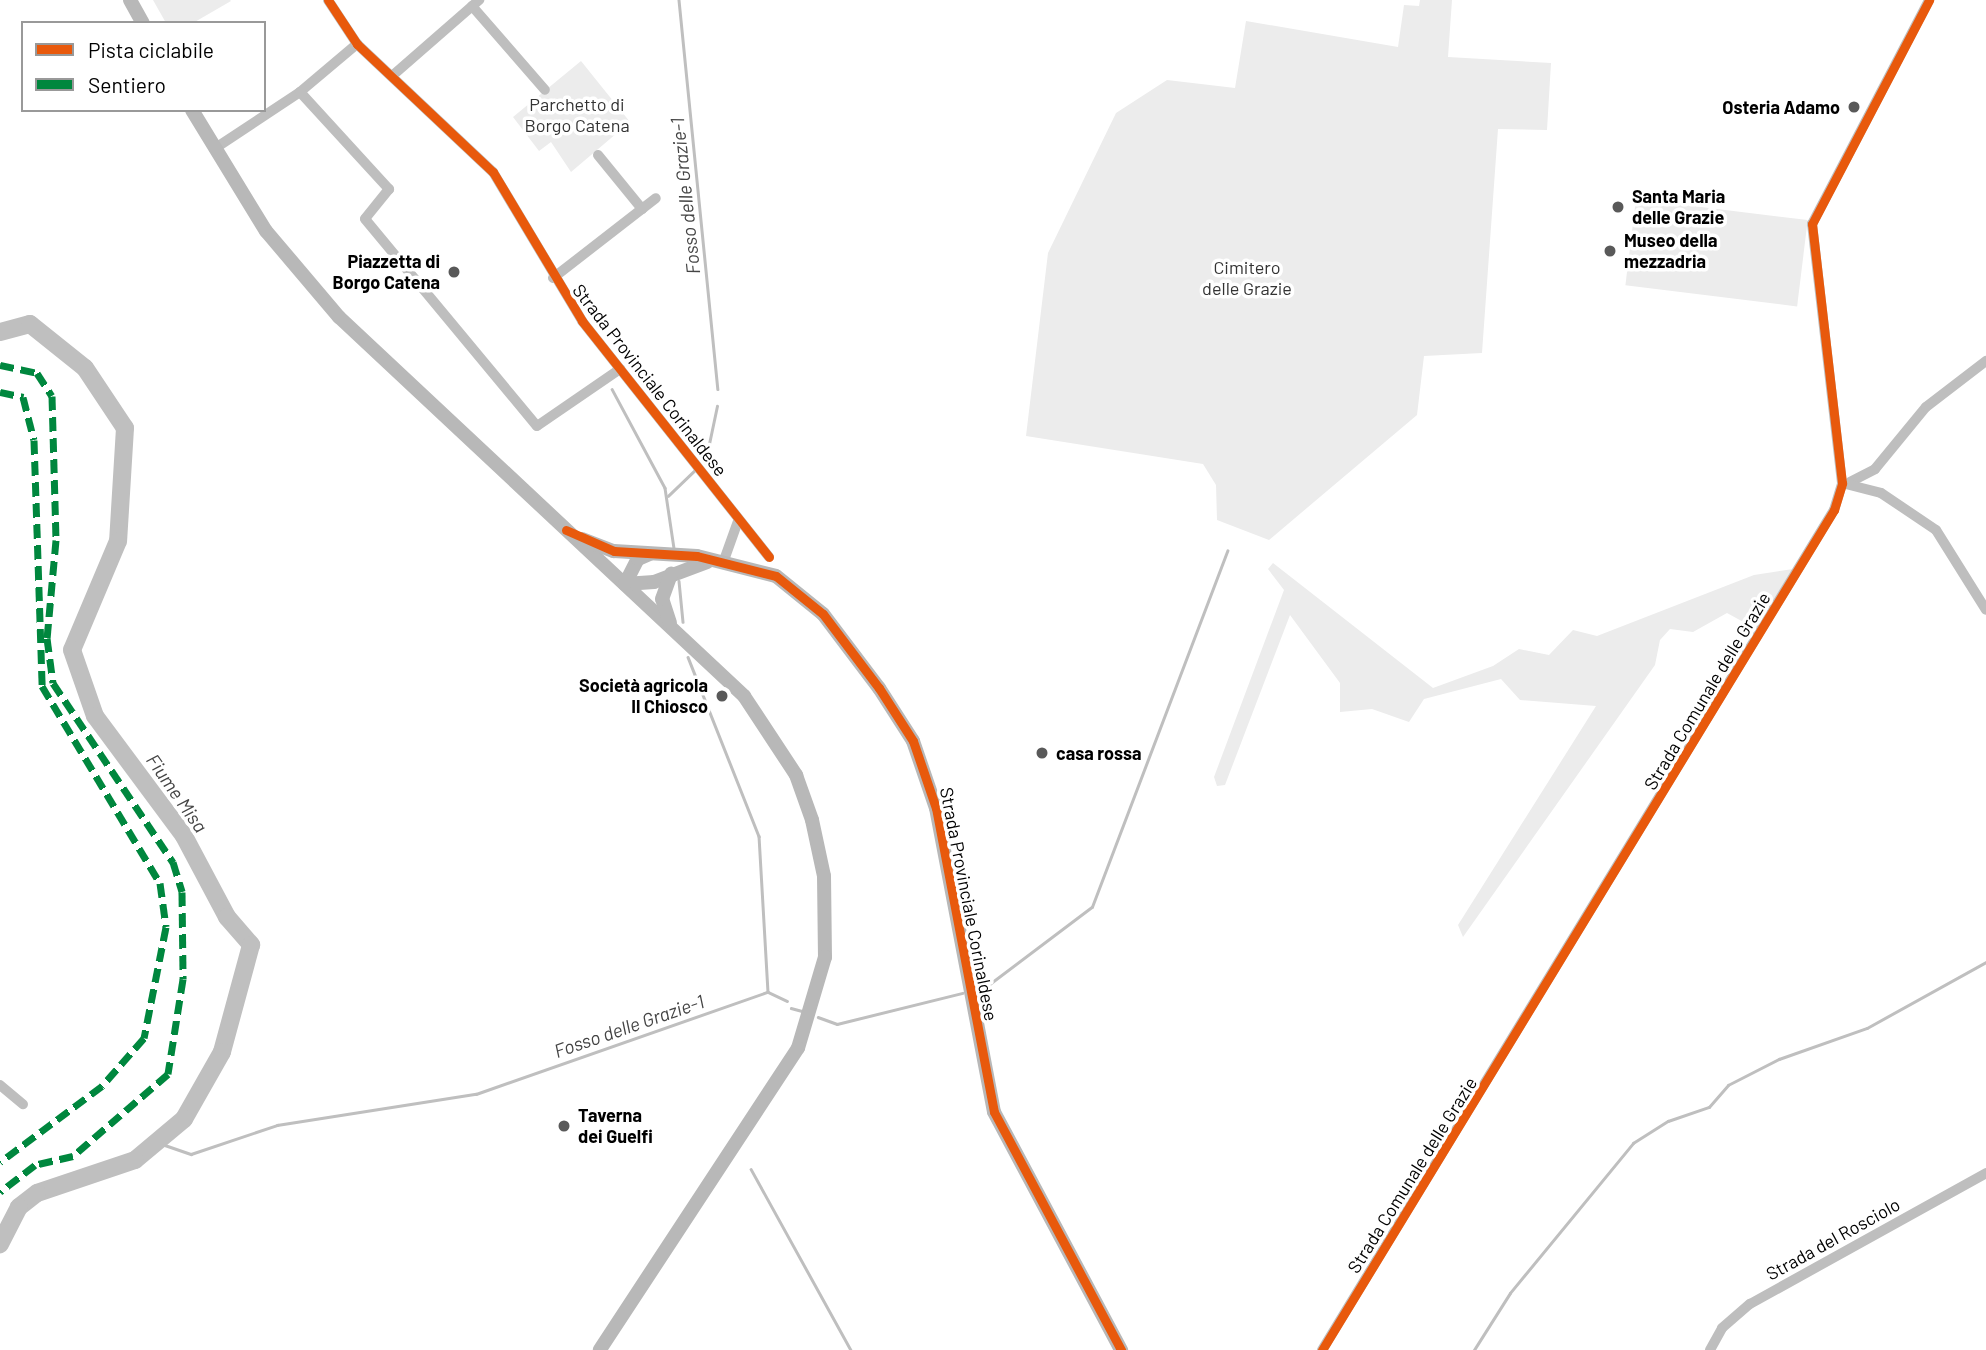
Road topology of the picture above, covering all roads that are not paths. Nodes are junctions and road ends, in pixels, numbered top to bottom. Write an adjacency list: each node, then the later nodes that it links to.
1 (130, 0): 5 (main road)
2 (328, 0): 6 (street, Strada Provinciale Corinaldese)
3 (1929, 0): 18 (street, Strada Comunale delle Grazie)
4 (476, 3): 7 (street); 8 (street)
5 (142, 21)
6 (357, 44): 7 (street, Strada Provinciale Corinaldese); 9 (street)
7 (392, 76): 15 (street, Strada Provinciale Corinaldese)
8 (545, 90)
9 (300, 92): 11 (street); 17 (street)
10 (193, 112): 11 (main road, Strada Provinciale Corinaldese)
11 (214, 149): 20 (main road, Strada Provinciale Corinaldese)
12 (598, 155): 14 (street)
13 (656, 198): 14 (street)
14 (642, 209): 15 (street)
15 (554, 278): 17 (street, Strada Provinciale Corinaldese)
16 (1986, 361): 18 (street)
17 (620, 369): 19 (street, Strada Provinciale Corinaldese)
18 (1846, 483): 26 (street); 33 (street, Strada Comunale delle Grazie)
19 (738, 521): 22 (street, Strada Provinciale Corinaldese); 23 (street)
20 (566, 530): 21 (main road, Strada Provinciale Corinaldese); 25 (main road, Strada Provinciale Corinaldese)
21 (651, 554): 23 (main road, Strada Provinciale Corinaldese); 25 (main road)
22 (769, 557)
23 (723, 563): 24 (main road, Strada Provinciale Corinaldese); 32 (main road, Strada Provinciale Corinaldese)
24 (671, 574): 25 (main road, Strada Provinciale Corinaldese); 27 (main road)
25 (625, 584): 27 (main road)
26 (1986, 610)
27 (676, 633): 31 (main road)
28 (0, 1085): 29 (street)
29 (23, 1104)
30 (1986, 1173): 34 (street, Strada del Rosciolo)
31 (600, 1350)
32 (1121, 1350)
33 (1322, 1350)
34 (1710, 1350)

